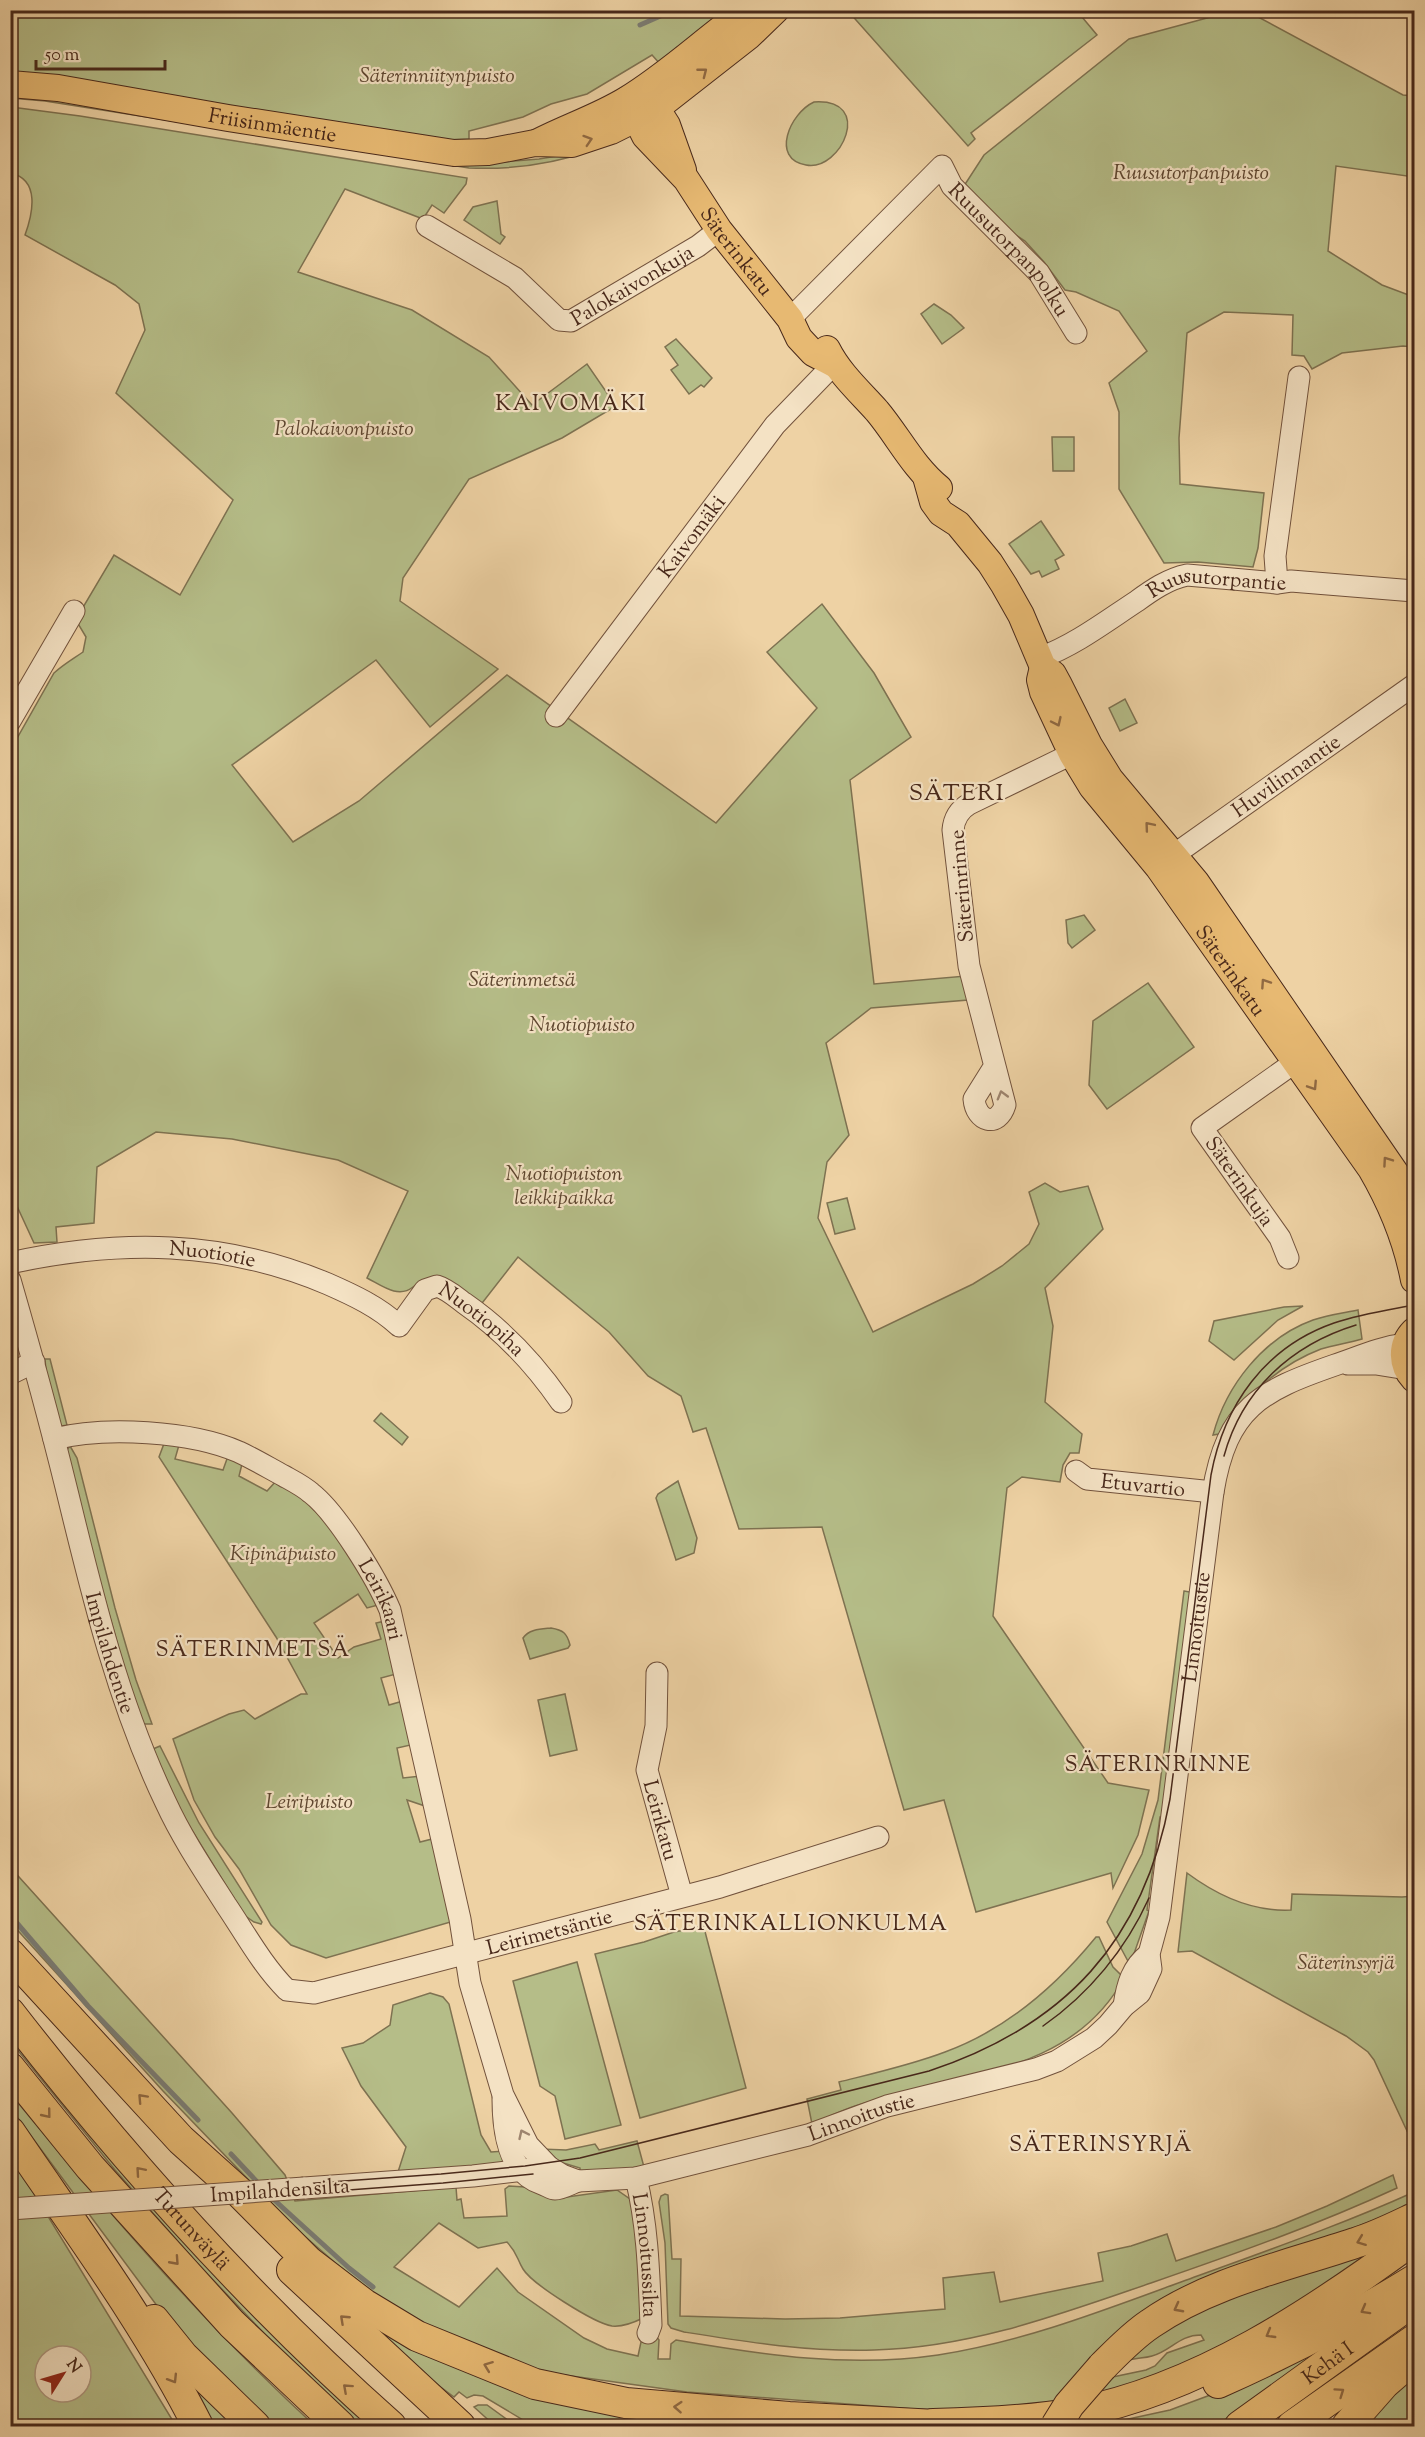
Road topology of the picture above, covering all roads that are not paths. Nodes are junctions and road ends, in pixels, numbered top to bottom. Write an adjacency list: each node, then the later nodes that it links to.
1 (746, 10): 4 (main road)
2 (776, 10): 4 (main road, one-way to 2)
3 (10, 84): 4 (main road, Friisinmäentie)
4 (641, 104): 6 (main road, Säterinkatu)
5 (427, 226): 6 (street, Palokaivonkuja)
6 (719, 230): 7 (main road, Säterinkatu)
7 (790, 319): 8 (street, Ruusutorpanpolku); 9 (main road, Säterinkatu)
8 (1076, 333)
9 (834, 364): 14 (main road, Säterinkatu); 16 (street, Kaivomäki)
10 (1299, 377): 11 (street)
11 (1277, 583): 12 (street, Ruusutorpantie); 14 (street, Ruusutorpantie)
12 (1414, 591)
13 (74, 611): 17 (street)
14 (1041, 662): 18 (main road, Säterinkatu)
15 (1414, 685): 19 (street, Huvilinnantie)
16 (556, 716)
17 (10, 721)
18 (1080, 749): 19 (main road, Säterinkatu); 21 (street, Säterinrinne)
19 (1166, 861): 20 (main road, Säterinkatu)
20 (1304, 1056): 22 (main road, Säterinkatu, one-way to 20); 23 (street, Säterinkuja); 26 (main road, Säterinkatu, one-way to 26)
21 (994, 1067)
22 (1414, 1213)
23 (1288, 1258)
24 (10, 1263): 27 (street, Nuotiotie)
25 (10, 1280): 29 (street, Impilahdentie)
26 (1414, 1281)
27 (399, 1326): 33 (street, Nuotiopiha)
28 (1410, 1337): 30 (street, Linnoitustie); 32 (main road)
29 (34, 1362): 31 (street); 34 (street, Impilahdentie)
30 (1338, 1364): 32 (street, Linnoitustie); 36 (street, Linnoitustie)
31 (10, 1374)
32 (1411, 1374)
33 (561, 1402)
34 (54, 1439): 40 (street, Leirikaari); 42 (street, Impilahdentie)
35 (1077, 1471): 36 (street, Etuvartio)
36 (1213, 1492): 50 (street, Linnoitustie)
37 (657, 1673): 39 (street, Leirikatu)
38 (878, 1837): 39 (street, Leirimetsäntie)
39 (682, 1896): 40 (street, Leirimetsäntie)
40 (465, 1952): 42 (street, Leirimetsäntie); 45 (street, Linnoitustie)
41 (10, 1954): 47 (highway, one-way to 41)
42 (287, 1990)
43 (10, 2013): 65 (highway, Turunväylä, one-way to 43)
44 (10, 2068): 64 (highway, Turunväylä, one-way to 64)
45 (504, 2095): 48 (street, Linnoitustie, one-way to 45); 49 (street, Linnoitustie)
46 (10, 2132): 54 (highway)
47 (181, 2140): 61 (highway, one-way to 47); 66 (highway, one-way to 47)
48 (549, 2167): 49 (street, Impilahdensilta); 51 (street, Linnoitustie)
49 (522, 2171): 51 (street, Linnoitustie); 52 (street, Impilahdensilta, bridge)
50 (636, 2178): 51 (street, Linnoitustie); 58 (street, Linnoitussilta)
51 (578, 2181)
52 (10, 2209)
53 (1414, 2218): 68 (highway, one-way to 68, bridge)
54 (72, 2225): 62 (highway, one-way to 62); 63 (highway)
55 (1414, 2240): 61 (highway, one-way to 61)
56 (1414, 2280): 67 (highway, one-way to 67)
57 (1414, 2300): 69 (highway, Kehä I)
58 (648, 2332)
59 (1414, 2340): 70 (highway, Kehä I, one-way to 59)
60 (1414, 2359): 71 (highway)
61 (939, 2426)
62 (198, 2427)
63 (255, 2427)
64 (340, 2427)
65 (391, 2427)
66 (460, 2427)
67 (1048, 2427)
68 (1056, 2427)
69 (1240, 2427)
70 (1292, 2427)
71 (1347, 2427)

